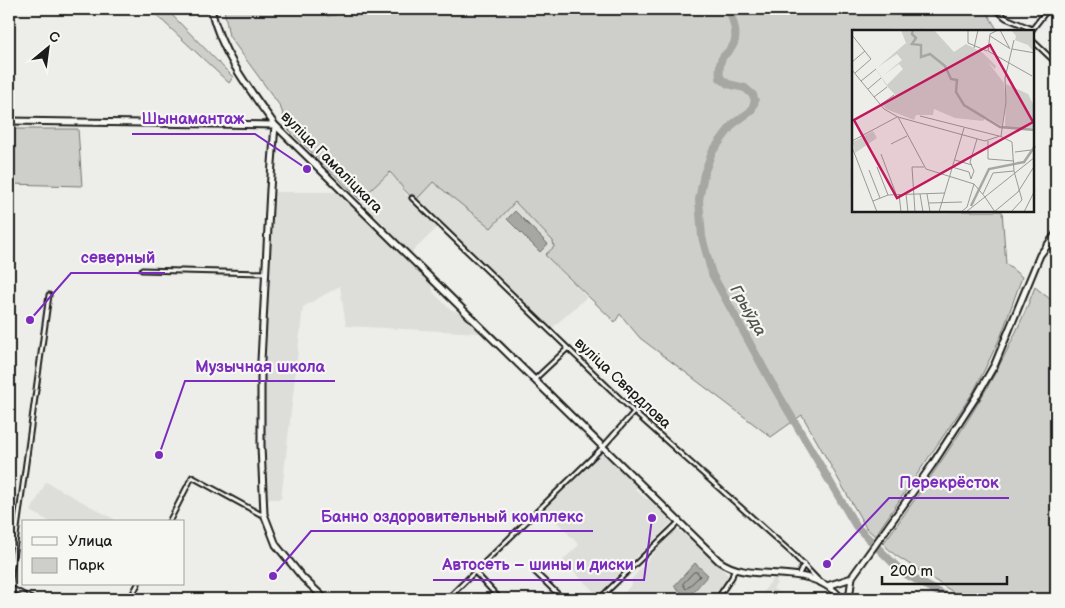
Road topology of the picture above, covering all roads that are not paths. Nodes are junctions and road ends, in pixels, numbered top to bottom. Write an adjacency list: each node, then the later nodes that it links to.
1 (211, 9): 8 (street, вуліца Гамаліцкага)
2 (995, 9): 4 (street)
3 (1048, 9): 4 (street)
4 (1032, 30)
5 (1035, 43): 6 (street)
6 (1056, 63)
7 (9, 121): 8 (street)
8 (275, 125): 11 (street, вуліца Гамаліцкага); 13 (street)
9 (412, 198): 15 (street, вуліца Свярдлова)
10 (1056, 234): 27 (street)
11 (422, 269): 16 (street, вуліца Свярдлова)
12 (142, 270): 13 (street)
13 (266, 273): 19 (street)
14 (49, 295): 31 (street)
15 (567, 349): 16 (street); 17 (street, вуліца Свярдлова)
16 (534, 380): 18 (street, вуліца Свярдлова)
17 (634, 412): 18 (street); 22 (street, вуліца Свярдлова)
18 (602, 448): 21 (street, вуліца Свярдлова); 24 (street)
19 (264, 514): 20 (street); 36 (street)
20 (171, 520)
21 (678, 523): 23 (street, вуліца Свярдлова); 40 (street)
22 (804, 564): 26 (street); 28 (street, вуліца Свярдлова)
23 (734, 570): 26 (street, вуліца Свярдлова); 41 (street)
24 (475, 572): 37 (street); 38 (street)
25 (536, 572): 39 (street)
26 (798, 576): 28 (street, вуліца Свярдлова)
27 (852, 577): 30 (street); 42 (street)
28 (820, 582): 30 (street, вуліца Свярдлова)
29 (137, 586): 35 (street)
30 (827, 586): 32 (street, вуліца Свярдлова)
31 (9, 587): 33 (street)
32 (840, 597)
33 (25, 598): 34 (street)
34 (32, 599)
35 (130, 599)
36 (325, 599)
37 (447, 599)
38 (500, 599)
39 (563, 599)
40 (599, 599)
41 (717, 599)
42 (849, 599)

